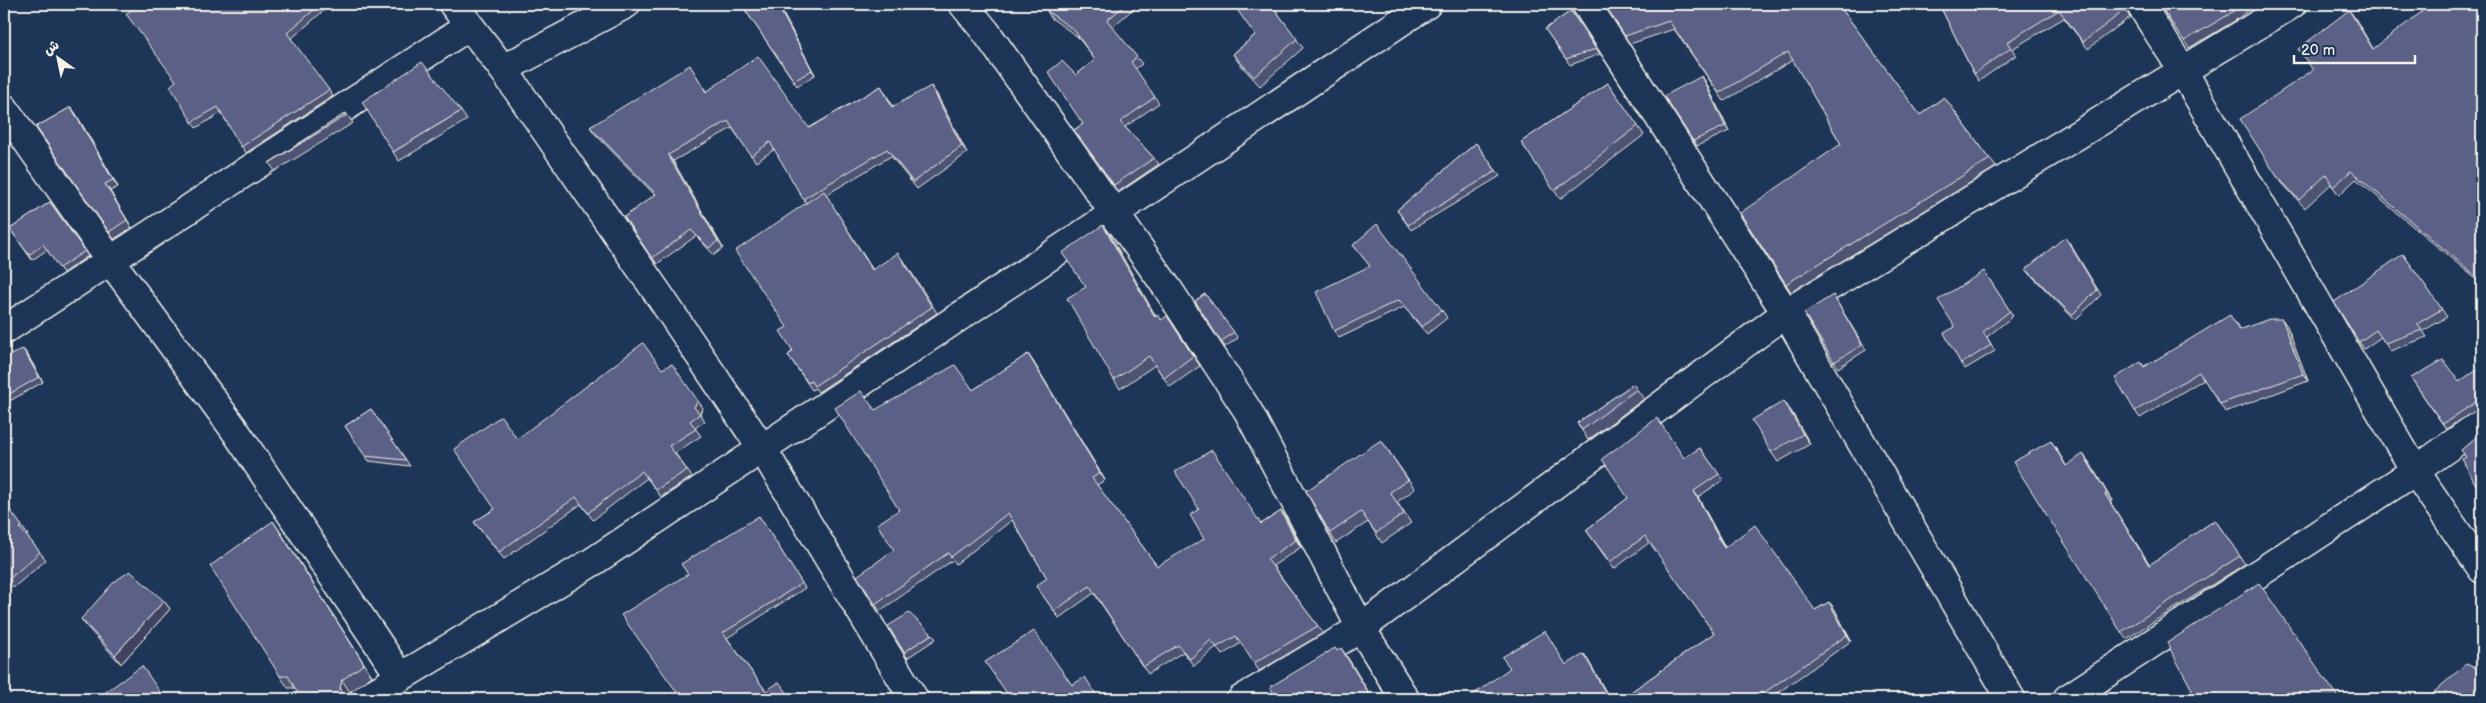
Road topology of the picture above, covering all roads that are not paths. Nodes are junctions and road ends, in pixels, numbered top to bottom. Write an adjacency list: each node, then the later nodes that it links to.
1 (453, 4): 8 (street)
2 (626, 4): 9 (street)
3 (963, 4): 12 (street)
4 (1427, 4): 12 (street)
5 (1586, 4): 14 (street)
6 (2140, 4): 10 (street)
7 (2292, 4): 10 (street)
8 (469, 26): 9 (street); 13 (street)
9 (503, 69): 17 (street)
10 (2183, 71): 14 (street); 18 (street)
11 (4, 108): 13 (street)
12 (1114, 213): 17 (street); 20 (street)
13 (110, 260): 15 (street); 21 (street)
14 (1786, 313): 20 (street); 26 (street)
15 (4, 330)
16 (2482, 423): 18 (street)
17 (762, 450): 21 (street); 23 (street)
18 (2415, 471): 19 (street); 27 (street)
19 (2482, 569)
20 (1361, 628): 24 (street); 25 (street)
21 (395, 686): 22 (street)
22 (364, 699)
23 (914, 699)
24 (1242, 699)
25 (1405, 699)
26 (2011, 699)
27 (2067, 699)

